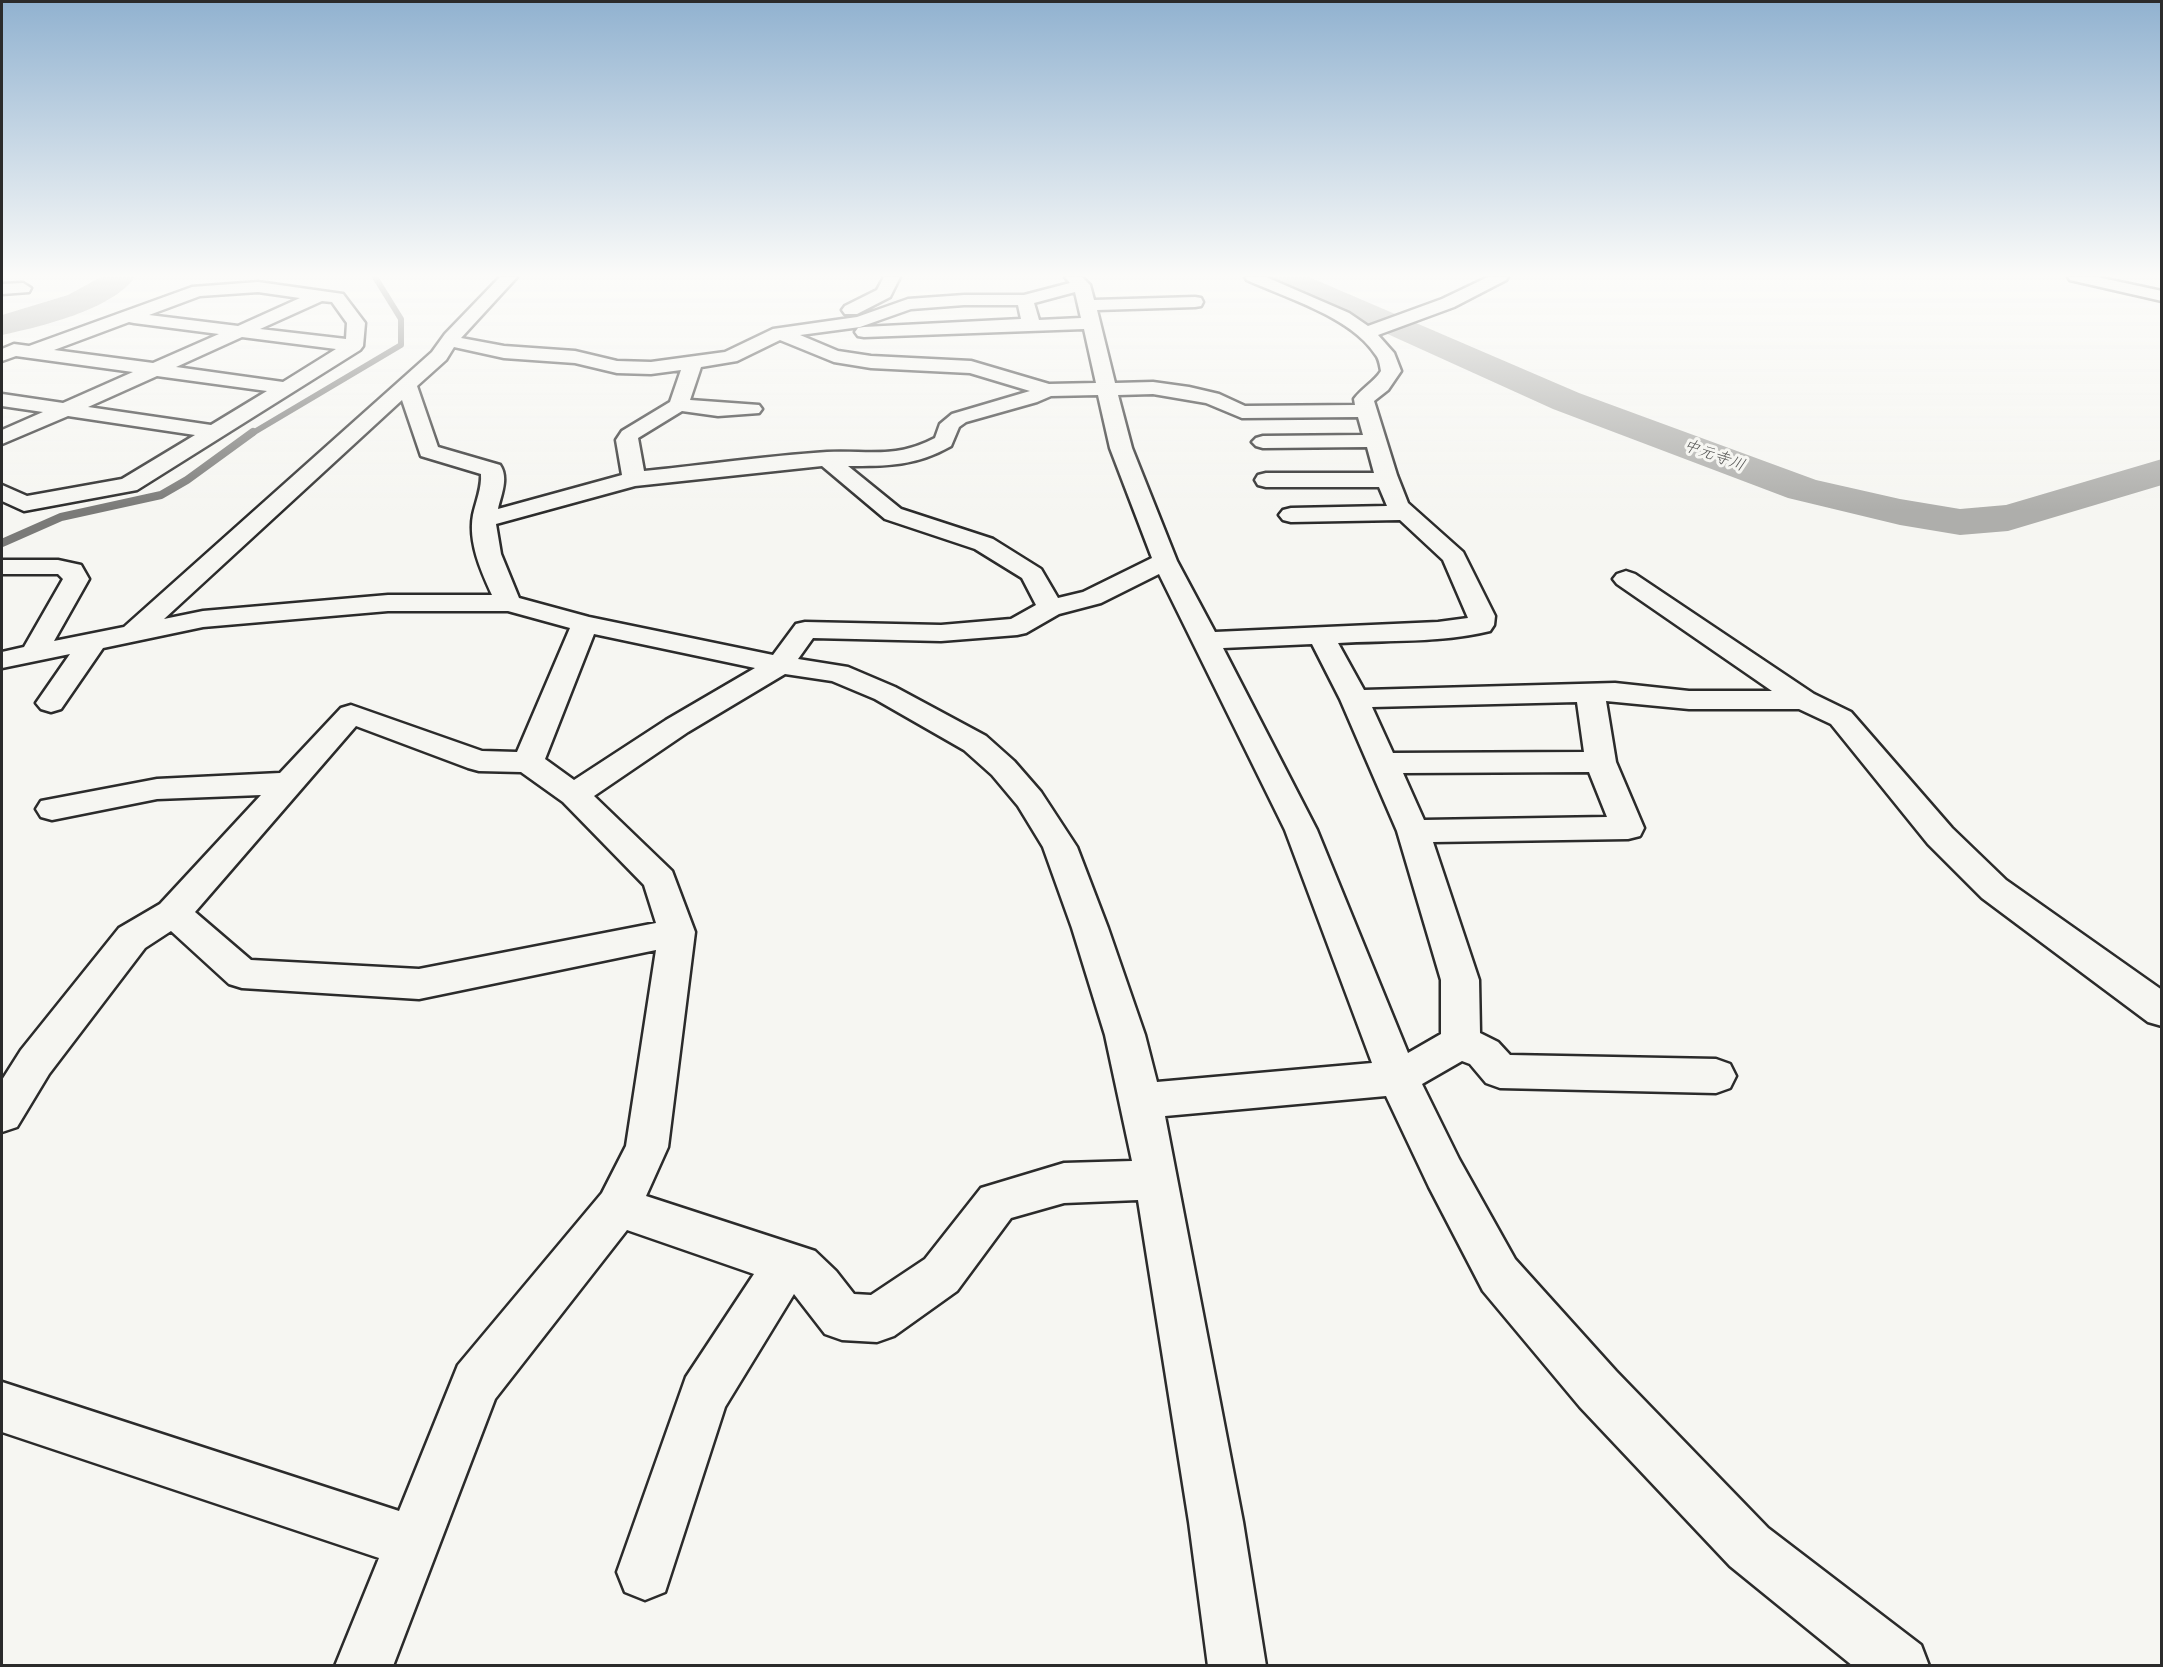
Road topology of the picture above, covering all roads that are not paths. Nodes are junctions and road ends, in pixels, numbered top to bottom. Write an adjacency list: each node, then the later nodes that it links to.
1 (37, 355): 11 (street)
2 (188, 355): 11 (street)
3 (340, 355): 13 (street)
4 (441, 355): 12 (street)
5 (544, 355): 10 (street)
6 (735, 355): 10 (street)
7 (831, 355): 15 (street)
8 (1099, 355): 14 (street)
9 (1386, 355): 20 (street)
10 (693, 363): 17 (street)
11 (154, 370): 13 (street); 19 (street)
12 (407, 385): 34 (street); 43 (street)
13 (286, 388): 21 (street)
14 (1108, 389): 15 (street); 20 (street); 36 (street)
15 (1048, 390): 25 (street)
16 (2, 400): 19 (street)
17 (680, 405): 18 (street); 26 (street)
18 (752, 409)
19 (66, 410): 21 (street); 22 (street)
20 (1366, 411): 23 (street)
21 (214, 432): 30 (street)
22 (2, 438)
23 (1375, 441): 24 (street); 28 (street)
24 (1263, 442)
25 (827, 459): 26 (street); 38 (street)
26 (634, 479): 34 (street)
27 (1266, 480): 28 (street)
28 (1388, 480): 32 (street)
29 (2, 492): 30 (street)
30 (24, 504): 31 (street)
31 (2, 511)
32 (1407, 513): 33 (street); 44 (street)
33 (1291, 515)
34 (484, 520): 40 (street)
35 (921, 547): 38 (street)
36 (1166, 561): 41 (street); 45 (street)
37 (2, 567): 47 (street)
38 (1032, 574): 41 (street)
39 (1626, 579): 52 (street)
40 (509, 603): 42 (street); 43 (street)
41 (1050, 608): 49 (street)
42 (585, 624): 49 (street); 54 (street)
43 (134, 632): 46 (street)
44 (1321, 636): 45 (street); 51 (street)
45 (1207, 641): 66 (street)
46 (92, 643): 47 (street); 53 (street)
47 (34, 653): 48 (street)
48 (2, 660)
49 (780, 665): 58 (street); 67 (street)
50 (1590, 693): 51 (street); 52 (street); 55 (street)
51 (1354, 699): 56 (street)
52 (1804, 700): 63 (street)
53 (51, 703)
54 (528, 762): 57 (street); 58 (street)
55 (1601, 762): 56 (street); 60 (street)
56 (1382, 763): 60 (street)
57 (290, 783): 59 (street); 61 (street)
58 (574, 795): 62 (street)
59 (52, 809)
60 (1413, 831): 64 (street)
61 (173, 913): 62 (street); 68 (street)
62 (676, 932): 70 (street)
63 (2162, 1011)
64 (1461, 1042): 65 (street); 66 (street)
65 (1716, 1076)
66 (1398, 1078): 67 (street); 77 (street)
67 (1141, 1101): 69 (street)
68 (2, 1114)
69 (1157, 1180): 71 (street); 76 (street)
70 (618, 1207): 71 (street); 73 (street)
71 (787, 1264): 74 (street)
72 (2, 1407): 73 (street)
73 (411, 1542): 75 (street)
74 (645, 1572)
75 (363, 1665)
76 (1237, 1665)
77 (1900, 1665)

